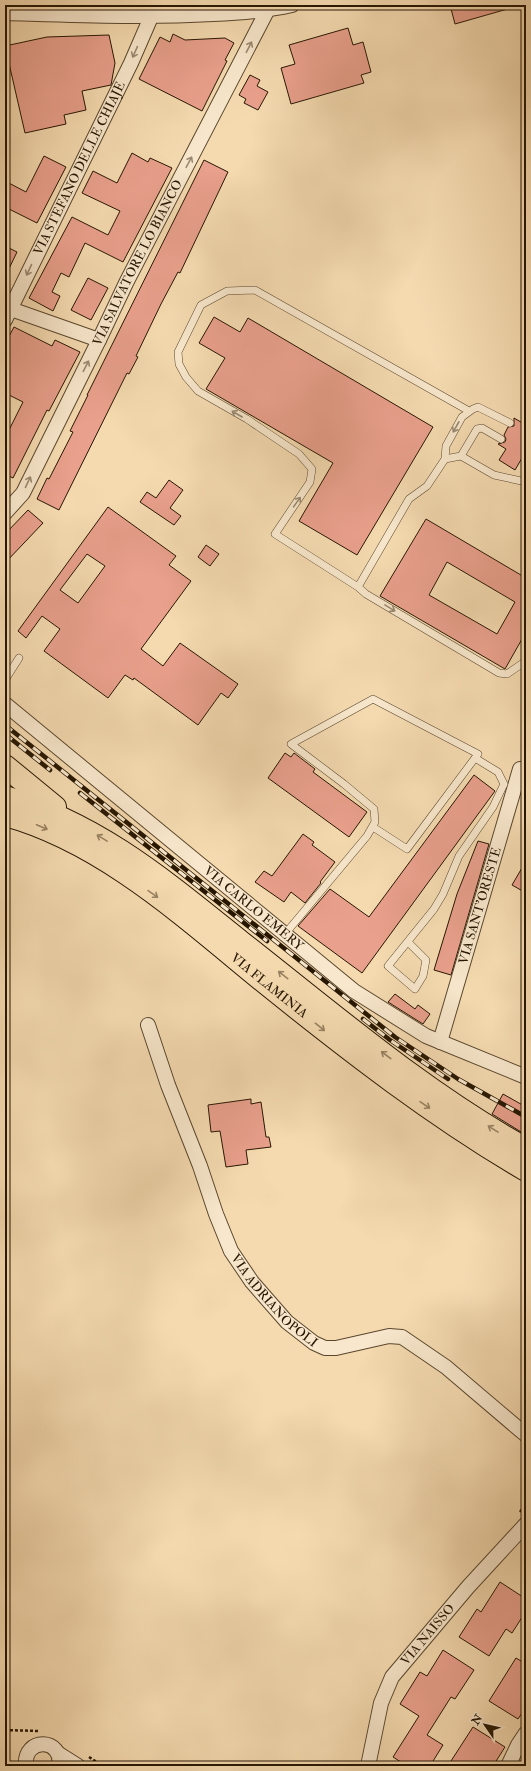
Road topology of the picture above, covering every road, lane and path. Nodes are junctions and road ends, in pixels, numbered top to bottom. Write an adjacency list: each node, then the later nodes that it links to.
1 (292, 5): 2 (street)
2 (267, 11): 4 (street); 6 (street, VIA SALVATORE LO BIANCO, one-way to 2)
3 (5, 13): 4 (street)
4 (151, 17): 5 (street, VIA STEFANO DELLE CHIAJE, one-way to 5)
5 (7, 312): 6 (street)
6 (100, 340): 13 (street, VIA SALVATORE LO BIANCO, one-way to 6)
7 (469, 412): 8 (lane); 11 (lane, one-way to 11); 14 (lane, one-way to 7)
8 (510, 423)
9 (501, 439): 10 (lane)
10 (461, 456): 11 (lane); 12 (lane)
11 (445, 459): 14 (lane)
12 (526, 482)
13 (5, 513)
14 (358, 587): 16 (lane, one-way to 16)
15 (19, 658): 17 (lane)
16 (526, 661)
17 (5, 680)
18 (5, 704): 26 (street, VIA CARLO EMERY)
19 (475, 758): 24 (lane); 24 (lane); 27 (lane)
20 (5, 766): 25 (highway)
21 (520, 769): 29 (street, VIA SANT'ORESTE)
22 (5, 797): 25 (highway, VIA FLAMINIA)
23 (5, 815): 32 (highway, VIA FLAMINIA, one-way to 32)
24 (373, 826): 26 (lane)
25 (82, 827): 31 (highway, VIA FLAMINIA, one-way to 25)
26 (285, 934): 29 (street, VIA CARLO EMERY)
27 (408, 942): 27 (lane)
28 (148, 1025): 33 (street, VIA ADRIANOPOLI)
29 (440, 1042): 30 (street, VIA CARLO EMERY)
30 (526, 1077)
31 (526, 1149)
32 (526, 1170)
33 (526, 1435)
34 (526, 1524): 39 (street, VIA NAISSO)
35 (526, 1733): 40 (street)
36 (59, 1762): 37 (street); 38 (street)
37 (77, 1765)
38 (26, 1766)
39 (368, 1766)
40 (508, 1766)

